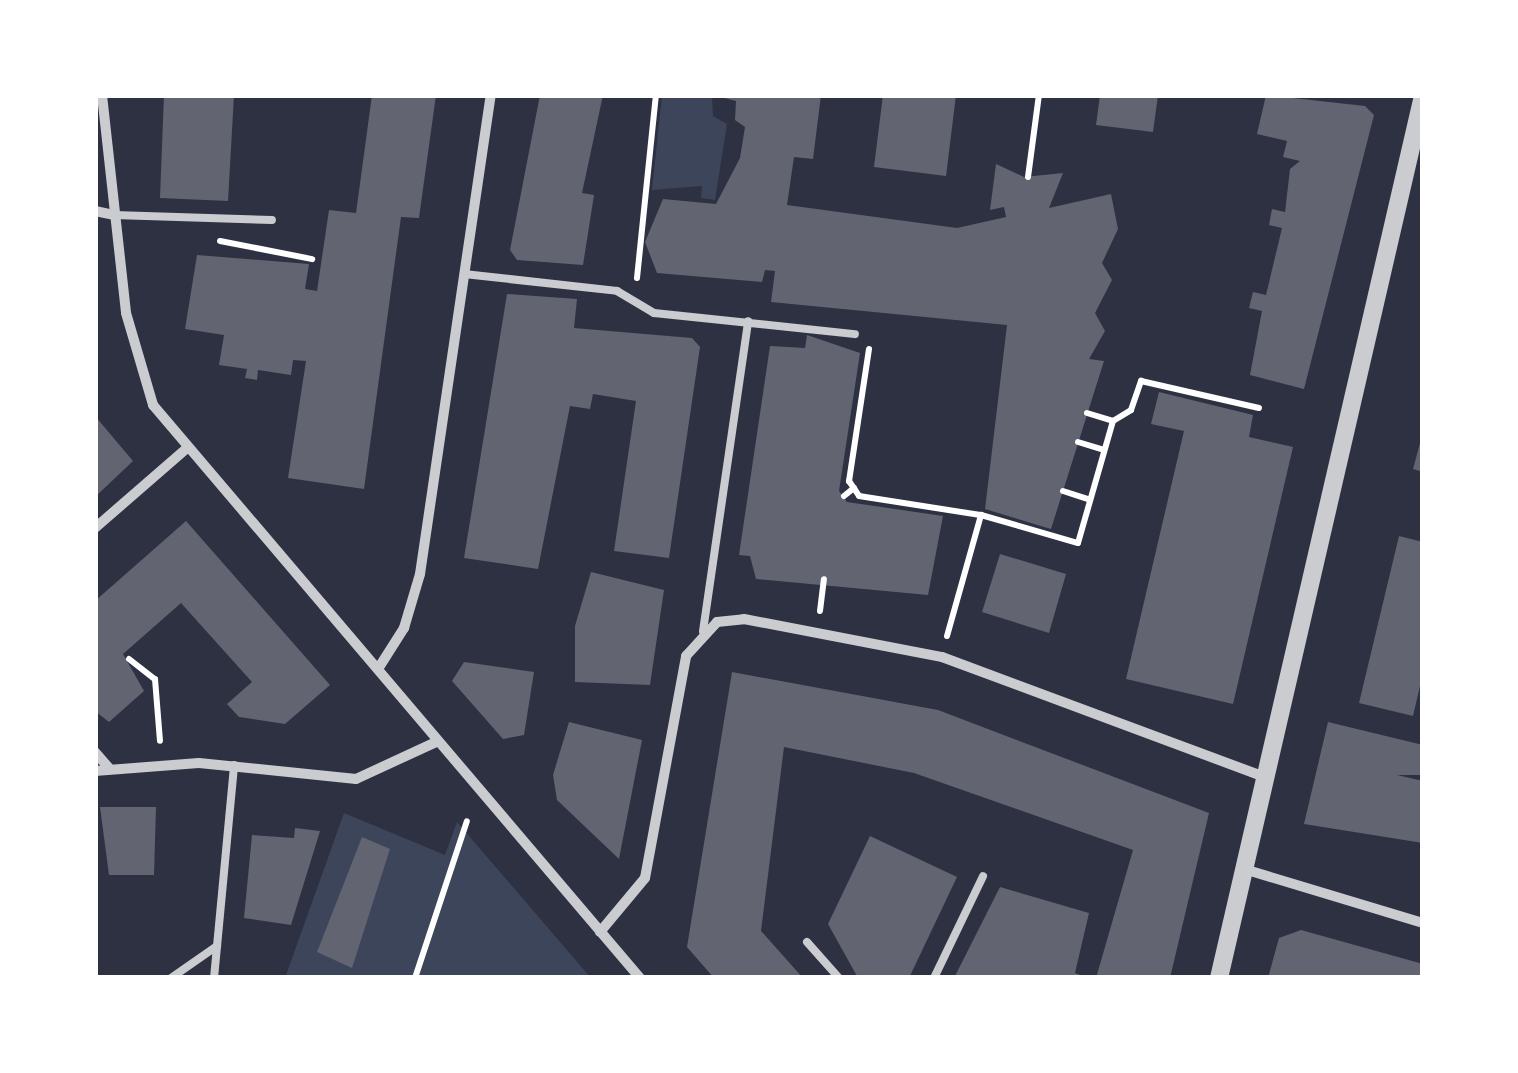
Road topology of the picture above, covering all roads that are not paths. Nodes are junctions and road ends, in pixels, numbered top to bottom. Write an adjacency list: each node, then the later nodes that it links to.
1 (102, 95): 5 (street)
2 (491, 95): 7 (street)
3 (1423, 96): 19 (street)
4 (95, 211): 5 (street)
5 (114, 214): 6 (lane); 10 (street)
6 (272, 220)
7 (464, 274): 8 (lane); 13 (street)
8 (748, 321): 9 (lane); 12 (lane)
9 (855, 334)
10 (187, 448): 11 (street); 13 (street)
11 (95, 528)
12 (703, 631): 19 (street); 23 (street)
13 (378, 669): 14 (street)
14 (436, 742): 16 (street); 23 (street)
15 (95, 752): 17 (street)
16 (234, 765): 17 (street); 25 (lane)
17 (109, 768): 18 (street)
18 (95, 771)
19 (1266, 776): 20 (street)
20 (1244, 869): 22 (street); 31 (street)
21 (983, 876): 30 (lane)
22 (1423, 923)
23 (600, 932): 28 (street)
24 (807, 942): 29 (lane)
25 (219, 943): 26 (lane); 27 (lane)
26 (171, 978)
27 (214, 978)
28 (640, 978)
29 (838, 978)
30 (934, 978)
31 (1219, 978)

